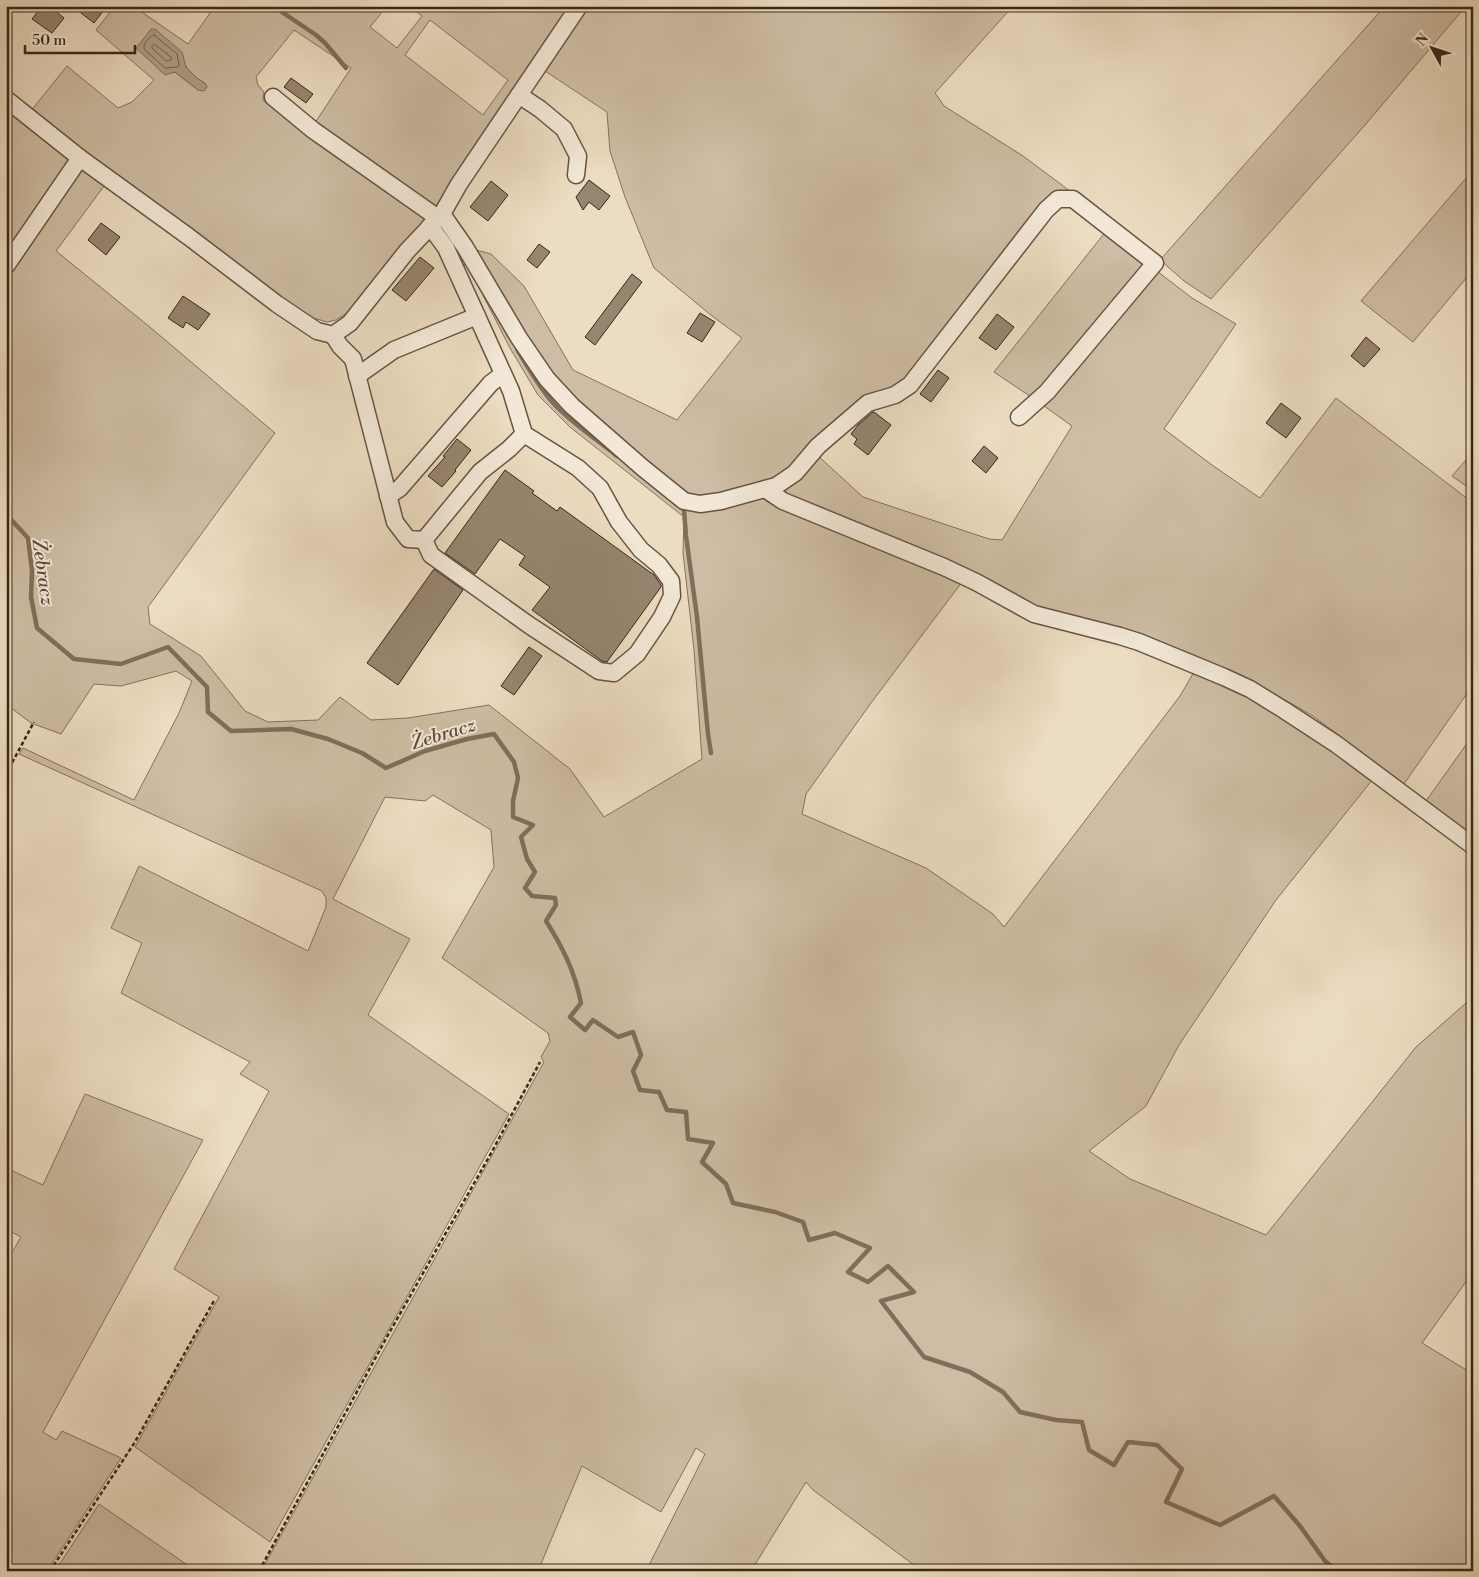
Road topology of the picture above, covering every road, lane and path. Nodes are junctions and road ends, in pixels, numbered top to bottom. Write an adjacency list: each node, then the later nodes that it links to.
1 (579, 6): 2 (street)
2 (518, 95): 6 (street); 7 (street)
3 (273, 97): 7 (street)
4 (6, 99): 5 (street)
5 (80, 158): 8 (street); 10 (street)
6 (576, 175)
7 (436, 220): 9 (street); 10 (street); 15 (street)
8 (6, 266)
9 (477, 316): 11 (street); 12 (street)
10 (333, 335): 12 (street)
11 (503, 374): 14 (street); 16 (street)
12 (357, 376): 16 (street)
13 (1018, 417): 15 (street)
14 (524, 434): 17 (street); 17 (street)
15 (765, 489): 20 (street)
16 (388, 496): 17 (street)
17 (424, 540)
18 (34, 722): 19 (path)
19 (6, 774)
20 (1473, 846)
21 (540, 1062): 24 (path)
22 (215, 1299): 23 (path)
23 (50, 1571)
24 (259, 1571)

